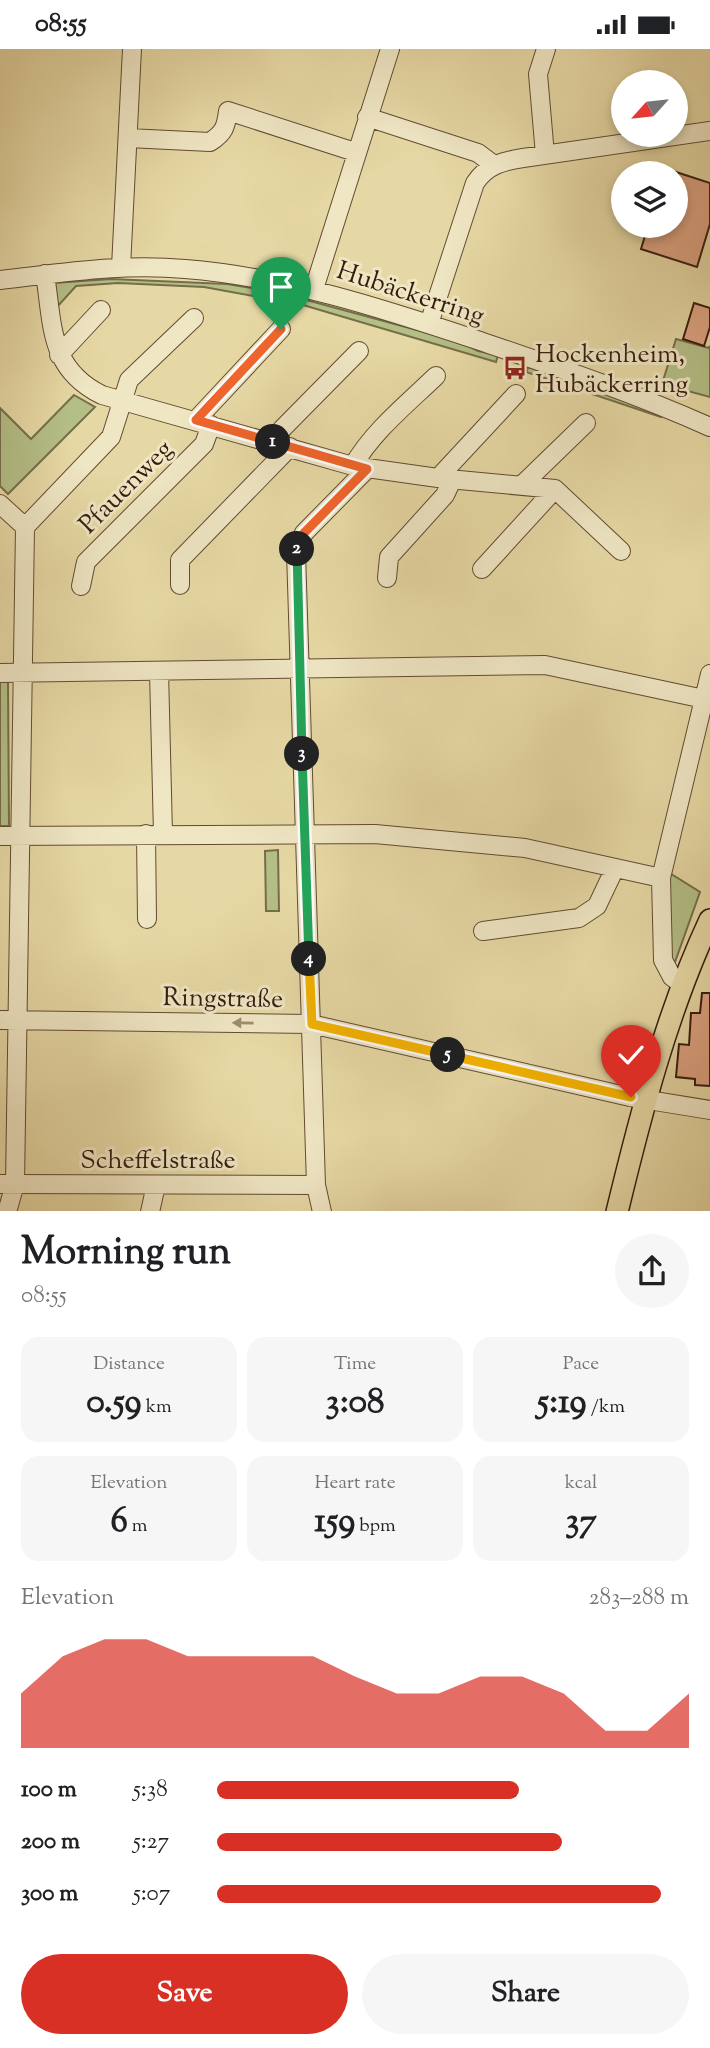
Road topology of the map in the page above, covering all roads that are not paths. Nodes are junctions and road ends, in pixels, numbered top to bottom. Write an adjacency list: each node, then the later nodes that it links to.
1 (132, 49): 6 (street)
2 (390, 49): 4 (street)
3 (546, 49): 8 (street)
4 (367, 117): 7 (street); 9 (street)
5 (710, 131): 8 (street)
6 (128, 138): 7 (street); 10 (street)
7 (355, 152): 13 (street)
8 (545, 155): 9 (street)
9 (494, 165): 16 (street)
10 (121, 267): 11 (street, Hubäckerring); 13 (street, Hubäckerring)
11 (45, 274): 12 (street, Hubäckerring); 19 (street)
12 (0, 280)
13 (314, 289): 16 (street, Hubäckerring)
14 (101, 310): 19 (street)
15 (194, 318): 22 (street)
16 (429, 324): 25 (street, Hubäckerring)
17 (281, 329): 23 (street, Pfauenweg)
18 (359, 351): 26 (street)
19 (59, 355): 22 (street)
20 (436, 376): 27 (street)
21 (516, 394): 28 (street)
22 (124, 401): 23 (street); 32 (street)
23 (203, 422): 26 (street); 37 (street, Pfauenweg)
24 (586, 423): 29 (street)
25 (710, 427)
26 (283, 445): 27 (street); 36 (street)
27 (360, 467): 28 (street); 38 (street)
28 (445, 479): 29 (street); 35 (street)
29 (521, 486): 30 (street)
30 (555, 489): 33 (street); 34 (street)
31 (0, 504): 32 (street)
32 (25, 527): 41 (street)
33 (621, 551)
34 (482, 569)
35 (387, 578)
36 (180, 585)
37 (81, 586)
38 (299, 670): 39 (street); 43 (street); 44 (street)
39 (159, 671): 41 (street); 45 (street)
40 (0, 673): 41 (street)
41 (23, 673): 47 (street)
42 (710, 674): 43 (street)
43 (704, 699): 49 (street)
44 (305, 833): 45 (street); 48 (street); 55 (street)
45 (154, 834): 47 (street); 50 (street)
46 (0, 836): 47 (street)
47 (22, 836): 54 (street)
48 (615, 868): 49 (street); 52 (street)
49 (661, 878): 53 (street)
50 (147, 919)
51 (710, 919): 53 (main road)
52 (483, 931)
53 (683, 985): 56 (main road)
54 (8, 1020): 55 (street, Ringstraße, one-way to 54); 58 (street)
55 (312, 1024): 56 (street, Ringstraße); 60 (street)
56 (646, 1100): 57 (street, Ringstraße); 64 (main road)
57 (710, 1110)
58 (8, 1184): 59 (street, Scheffelstraße); 61 (street)
59 (156, 1185): 60 (street, Scheffelstraße); 62 (street)
60 (316, 1185): 63 (street)
61 (7, 1211)
62 (150, 1211)
63 (322, 1211)
64 (617, 1211)

